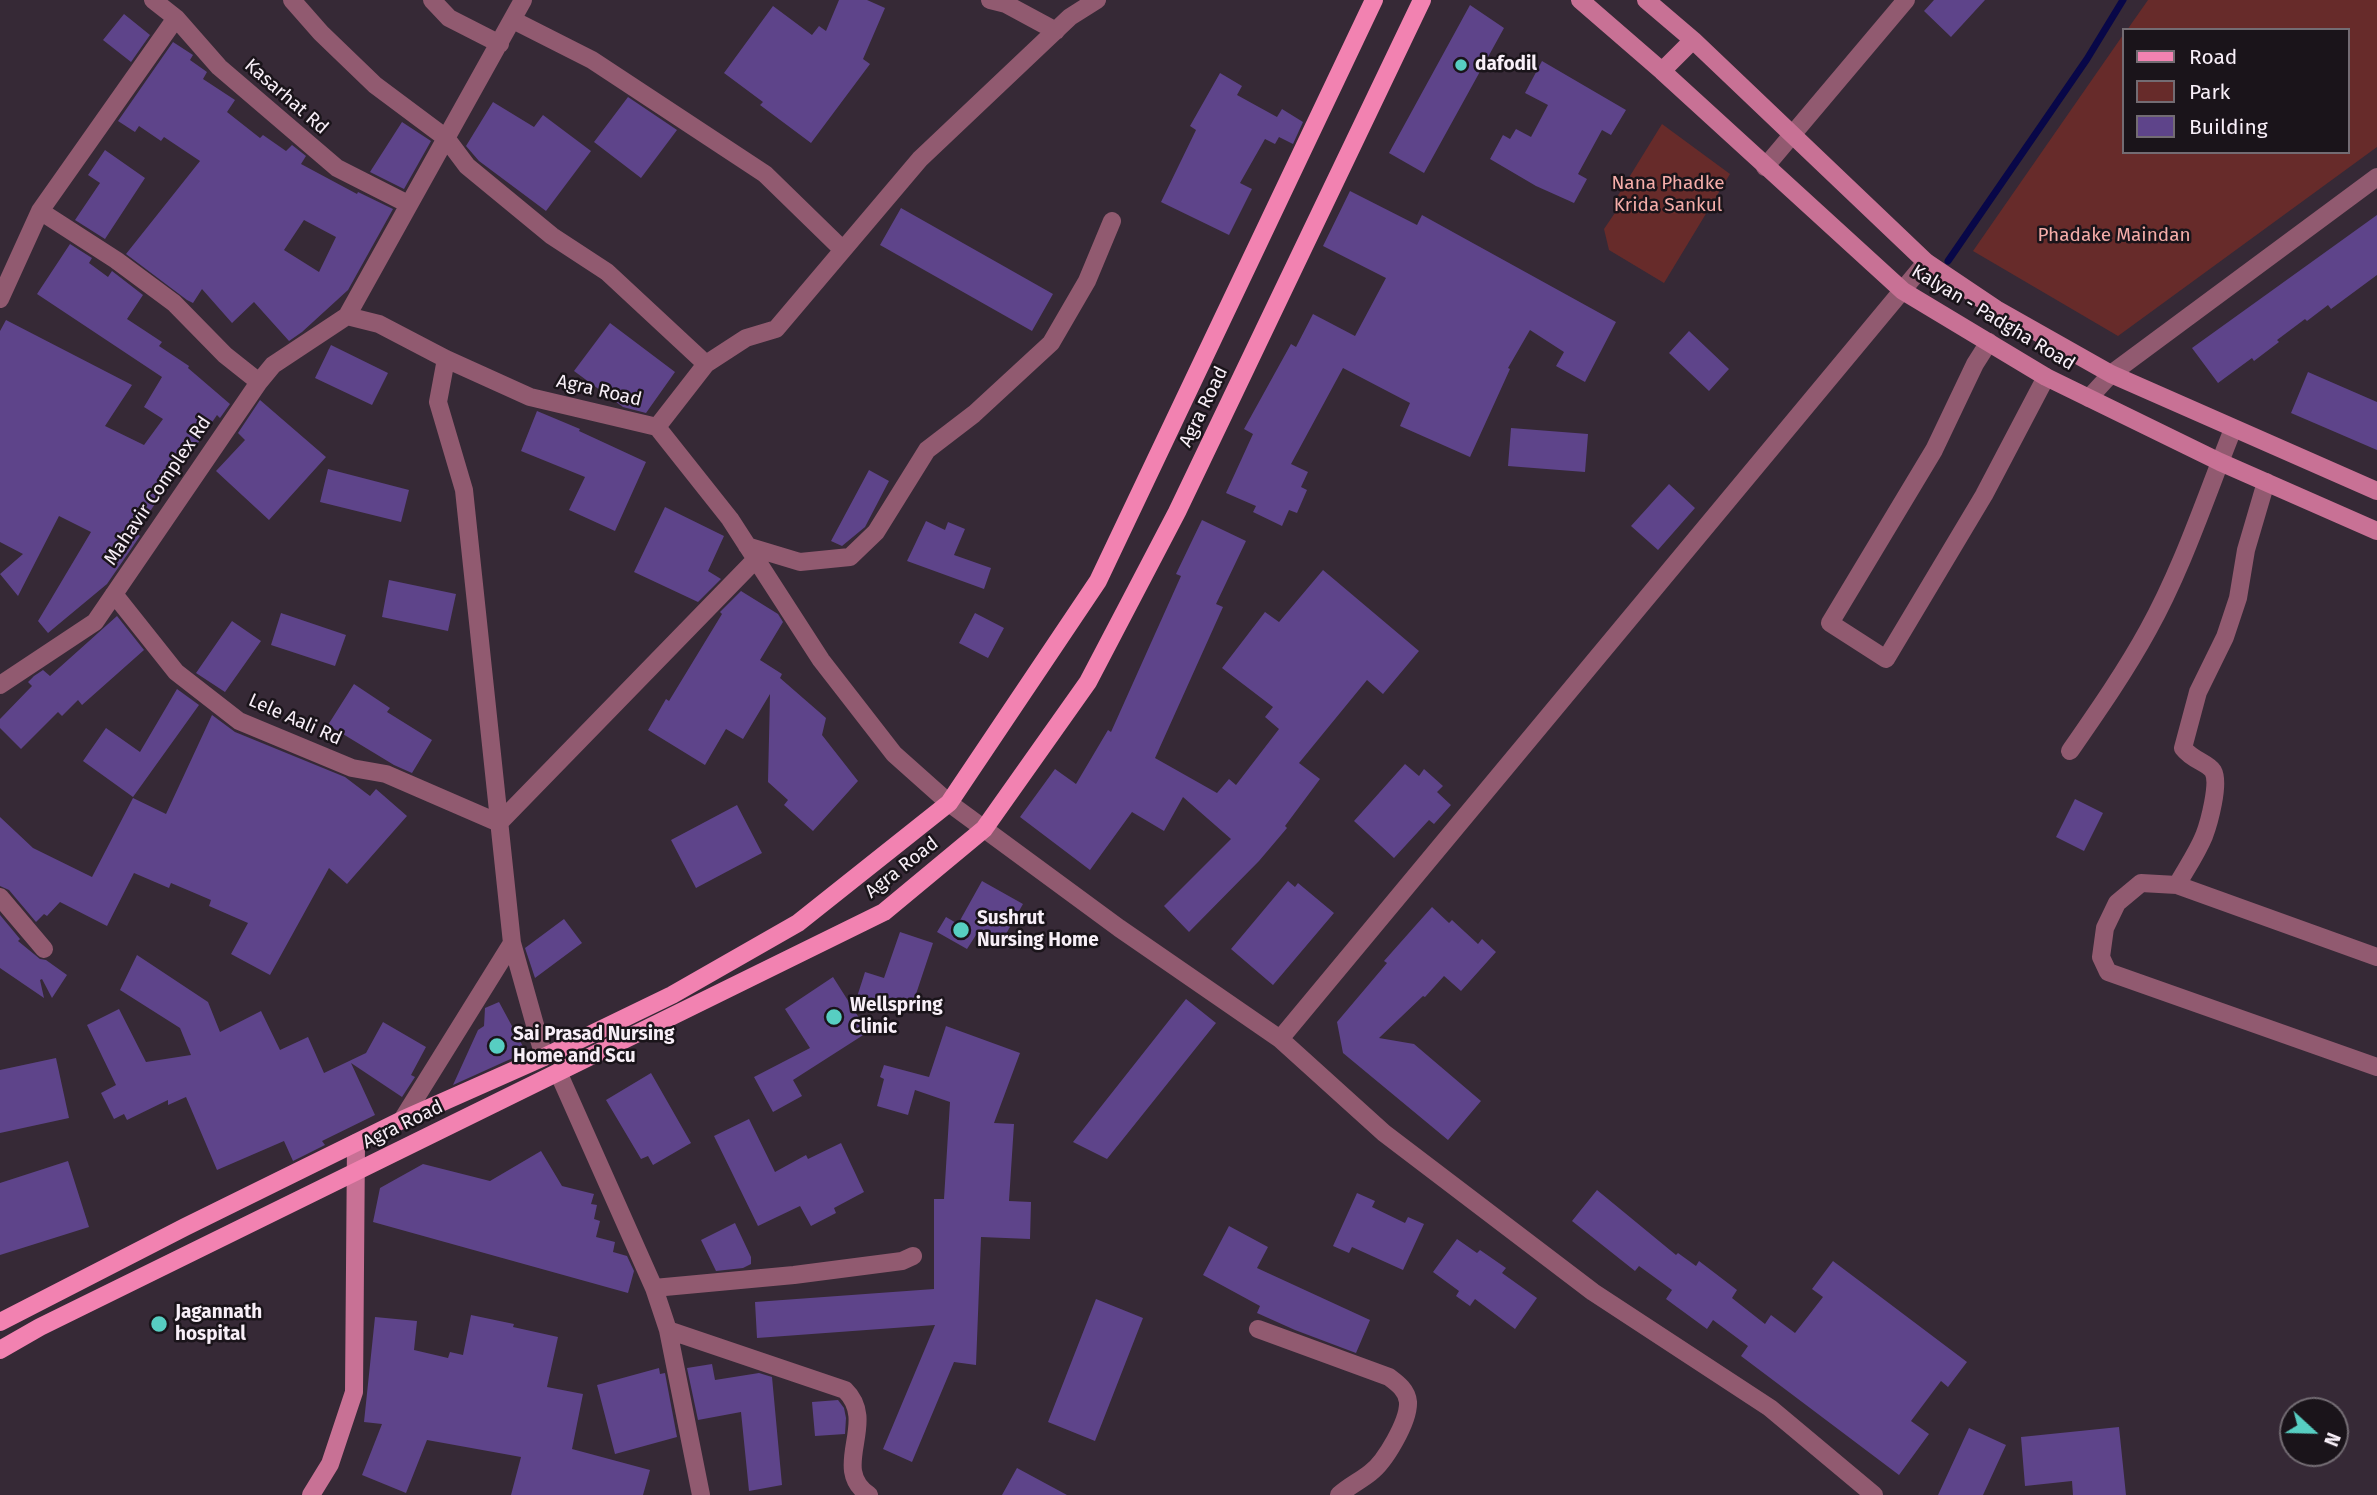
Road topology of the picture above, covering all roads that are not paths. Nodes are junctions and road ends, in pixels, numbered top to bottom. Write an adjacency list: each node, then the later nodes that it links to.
1 (153, 0): 12 (street, Kasarhat Rd)
2 (292, 0): 19 (street)
3 (432, 0): 16 (street)
4 (523, 0): 13 (street)
5 (990, 0): 14 (street)
6 (1097, 0): 14 (street, Agra Road)
7 (1374, 0): 48 (main road, Agra Road)
8 (1422, 0): 50 (main road, Agra Road)
9 (1580, 0): 17 (main road, Kalyan - Padgha Road)
10 (1646, 0): 15 (main road, Kalyan - Padgha Road)
11 (1906, 0): 18 (street)
12 (176, 19): 22 (street, Kasarhat Rd); 23 (street)
13 (513, 20): 16 (street); 25 (street)
14 (1056, 31): 25 (street, Agra Road)
15 (1693, 40): 17 (main road); 18 (main road, Kalyan - Padgha Road)
16 (500, 44): 19 (street)
17 (1662, 71): 20 (main road, Kalyan - Padgha Road)
18 (1792, 136): 20 (street); 26 (main road, Kalyan - Padgha Road)
19 (446, 138): 22 (street); 33 (street)
20 (1765, 167): 28 (main road, Kalyan - Padgha Road)
21 (2377, 177): 34 (street)
22 (408, 204): 30 (street)
23 (40, 211): 27 (street); 36 (street)
24 (1112, 221): 44 (street)
25 (843, 250): 33 (street, Agra Road)
26 (1926, 261): 28 (street); 34 (main road, Kalyan - Padgha Road)
27 (7, 266): 29 (street)
28 (1903, 291): 31 (main road, Kalyan - Padgha Road); 56 (street)
29 (0, 299)
30 (347, 316): 32 (street, Agra Road); 36 (street, Mahavir Complex Rd)
31 (1989, 342): 35 (main road, Kalyan - Padgha Road); 35 (street)
32 (446, 359): 38 (street, Agra Road); 49 (street)
33 (706, 364): 38 (street, Agra Road)
34 (2111, 374): 37 (street); 39 (main road, Kalyan - Padgha Road)
35 (2046, 377): 37 (main road, Kalyan - Padgha Road)
36 (259, 382): 45 (street, Mahavir Complex Rd)
37 (2088, 398): 40 (main road, Kalyan - Padgha Road)
38 (657, 427): 44 (street)
39 (2234, 429): 40 (street); 42 (main road, Kalyan - Padgha Road)
40 (2220, 462): 41 (main road, Kalyan - Padgha Road); 47 (street)
41 (2266, 482): 43 (main road, Kalyan - Padgha Road); 51 (street)
42 (2377, 491)
43 (2377, 531)
44 (751, 553): 48 (street); 49 (street)
45 (114, 594): 46 (street, Mahavir Complex Rd); 49 (street, Lele Aali Rd)
46 (0, 685)
47 (2070, 751)
48 (949, 803): 50 (street); 57 (main road, Agra Road)
49 (499, 823): 53 (street)
50 (984, 829): 56 (street); 59 (main road, Agra Road)
51 (2177, 885): 55 (street); 58 (street)
52 (0, 897): 54 (street)
53 (512, 943): 57 (street); 60 (street)
54 (44, 949)
55 (2377, 957)
56 (1280, 1039): 73 (street)
57 (544, 1057): 60 (main road, Agra Road)
58 (2377, 1067)
59 (558, 1072): 62 (main road, Agra Road); 64 (street)
60 (402, 1120): 61 (main road, Agra Road)
61 (356, 1143): 62 (main road); 65 (main road, Agra Road)
62 (355, 1172): 68 (main road, Agra Road); 70 (main road)
63 (913, 1256): 64 (street)
64 (654, 1288): 66 (street)
65 (0, 1322)
66 (668, 1329): 71 (street); 72 (street)
67 (1258, 1329): 69 (street)
68 (0, 1350)
69 (1350, 1492)
70 (311, 1495)
71 (701, 1495)
72 (869, 1495)
73 (1874, 1495)

